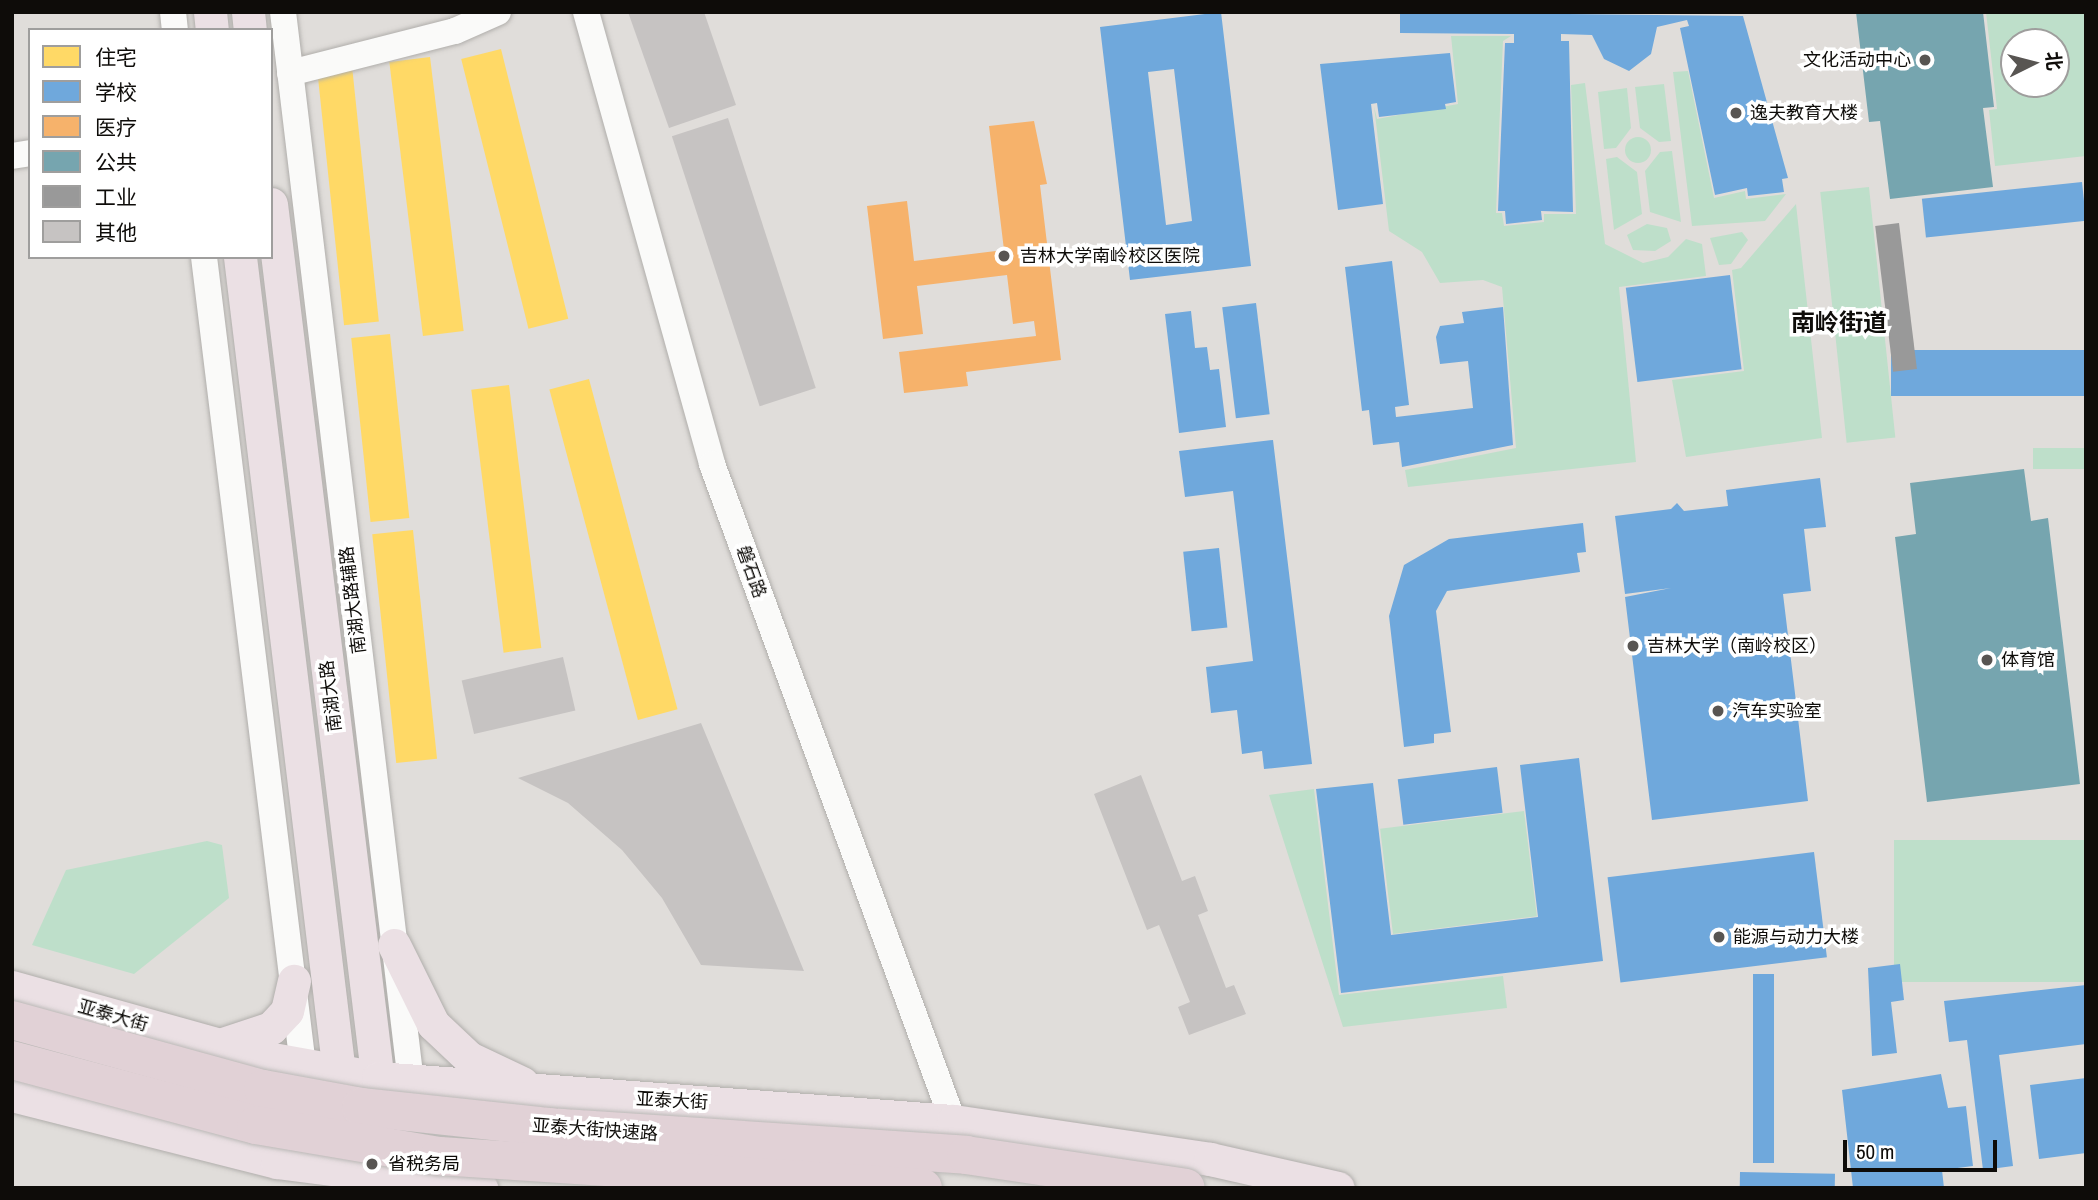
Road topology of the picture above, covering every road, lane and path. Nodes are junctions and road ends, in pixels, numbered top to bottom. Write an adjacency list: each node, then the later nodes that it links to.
1 (283, 12): 4 (street, 南湖大路辅路)
2 (498, 12): 4 (street)
3 (586, 12): 20 (street, 磐石路)
4 (290, 73): 8 (street, 南湖大路辅路)
5 (273, 220): 16 (main road, 南湖大路)
6 (204, 259): 9 (street)
7 (240, 259): 15 (main road)
8 (394, 945): 17 (street, 南湖大路辅路); 18 (main road)
9 (293, 981): 12 (main road); 14 (street)
10 (12, 987): 12 (main road, 亚泰大街)
11 (12, 1020): 26 (highway, 亚泰大街快速路, bridge)
12 (217, 1045): 14 (main road, 亚泰大街)
13 (12, 1060): 25 (highway, 亚泰大街快速路, bridge)
14 (303, 1066): 15 (main road, 亚泰大街); 21 (street)
15 (339, 1072): 16 (main road, 亚泰大街); 22 (main road)
16 (377, 1078): 17 (main road, 亚泰大街); 23 (main road, 南湖大路)
17 (411, 1082): 18 (main road, 亚泰大街); 23 (street, 南湖大路辅路)
18 (550, 1093): 20 (main road, 亚泰大街)
19 (12, 1095): 21 (main road)
20 (953, 1121): 27 (main road, 亚泰大街)
21 (317, 1178): 22 (main road)
22 (353, 1181): 23 (main road)
23 (407, 1185): 24 (main road)
24 (481, 1188)
25 (923, 1188)
26 (1186, 1188)
27 (1338, 1188)

